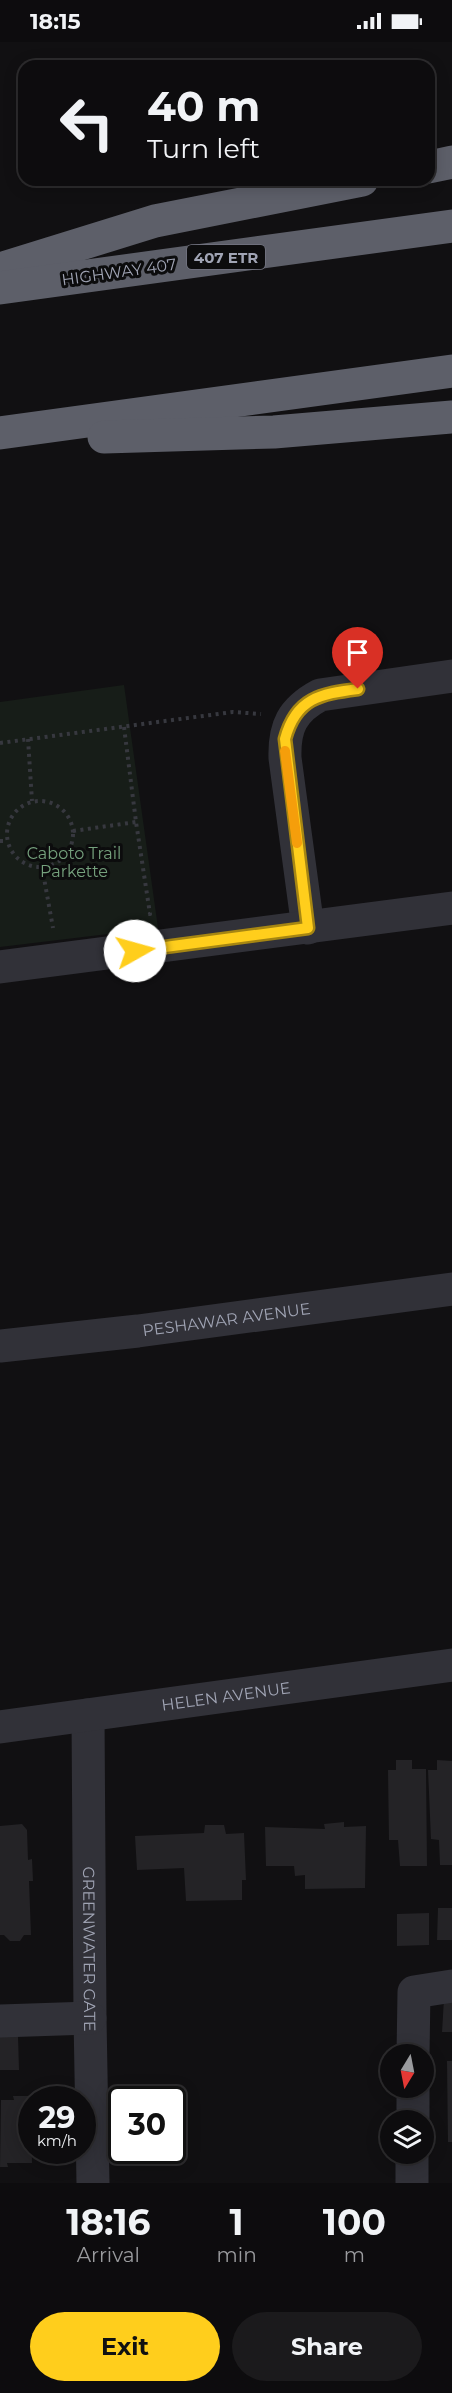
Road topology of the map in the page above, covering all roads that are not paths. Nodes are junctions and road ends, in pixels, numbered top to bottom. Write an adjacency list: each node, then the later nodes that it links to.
1 (452, 162): 2 (highway)
2 (435, 166)
3 (332, 186): 5 (highway)
4 (452, 226): 6 (highway, HIGHWAY 407 / 407 ETR)
5 (0, 269)
6 (0, 288)
7 (452, 371): 9 (highway)
8 (452, 417): 10 (highway)
9 (0, 433)
10 (0, 440)
11 (452, 676): 13 (street)
12 (452, 908): 13 (street)
13 (308, 928): 14 (street)
14 (0, 967)
15 (452, 1289): 16 (street, PESHAWAR AVENUE)
16 (0, 1346)
17 (452, 1665): 18 (street, HELEN AVENUE)
18 (88, 1715): 19 (street, HELEN AVENUE); 21 (street, GREENWATER GATE)
19 (0, 1727)
20 (452, 1986): 23 (street)
21 (90, 2018): 22 (street); 25 (street, GREENWATER GATE)
22 (0, 2021)
23 (414, 2044)
24 (412, 2164): 26 (street)
25 (93, 2183)
26 (412, 2183)

